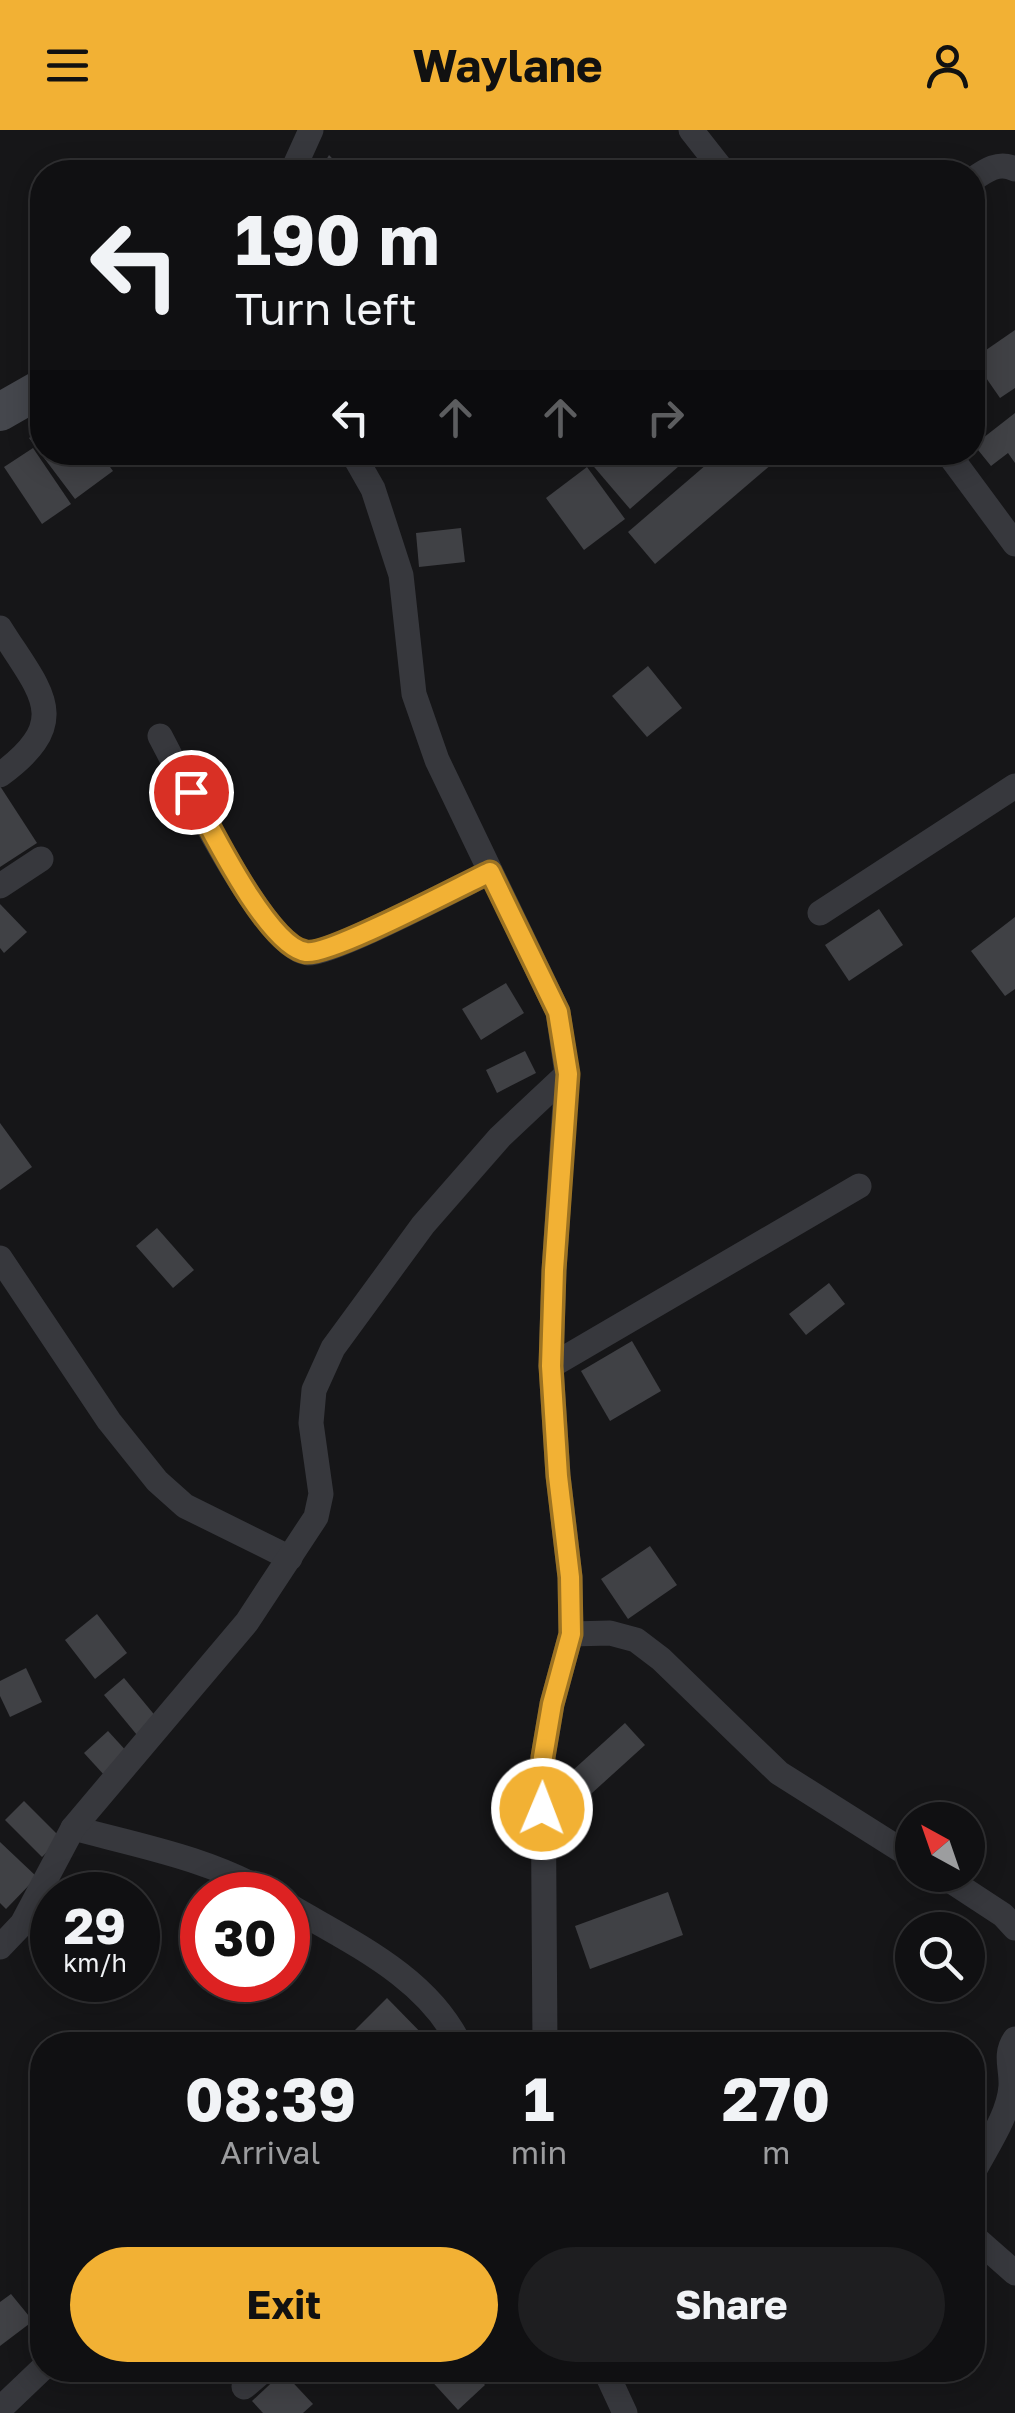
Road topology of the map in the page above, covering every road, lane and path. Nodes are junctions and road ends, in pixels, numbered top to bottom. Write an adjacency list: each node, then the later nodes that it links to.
1 (312, 130): 4 (street)
2 (691, 130): 5 (street)
3 (1015, 148): 7 (street)
4 (298, 160)
5 (715, 160)
6 (1015, 169): 8 (street)
7 (985, 171)
8 (985, 173)
9 (30, 395): 10 (street)
10 (0, 412)
11 (359, 465): 19 (street)
12 (957, 465): 13 (street)
13 (1015, 544)
14 (0, 628): 16 (street)
15 (160, 736): 19 (street)
16 (0, 776)
17 (1015, 786): 21 (street)
18 (41, 860): 20 (street)
19 (490, 872): 22 (street)
20 (0, 886)
21 (820, 912)
22 (568, 1074): 25 (street); 26 (street)
23 (859, 1186): 25 (street)
24 (0, 1258): 26 (street)
25 (551, 1366): 27 (street)
26 (290, 1558): 28 (street)
27 (571, 1634): 29 (street); 36 (street)
28 (73, 1828): 30 (street); 34 (street)
29 (895, 1847)
30 (230, 1872)
31 (969, 1892): 33 (street)
32 (310, 1917): 35 (street)
33 (1015, 1928)
34 (0, 1947)
35 (454, 2032)
36 (545, 2032)
37 (1015, 2039): 38 (street)
38 (985, 2149)
39 (985, 2246): 40 (street)
40 (1015, 2274)
41 (30, 2380): 45 (street)
42 (250, 2382): 44 (street)
43 (611, 2382): 46 (street)
44 (244, 2387)
45 (0, 2409)
46 (625, 2413)

